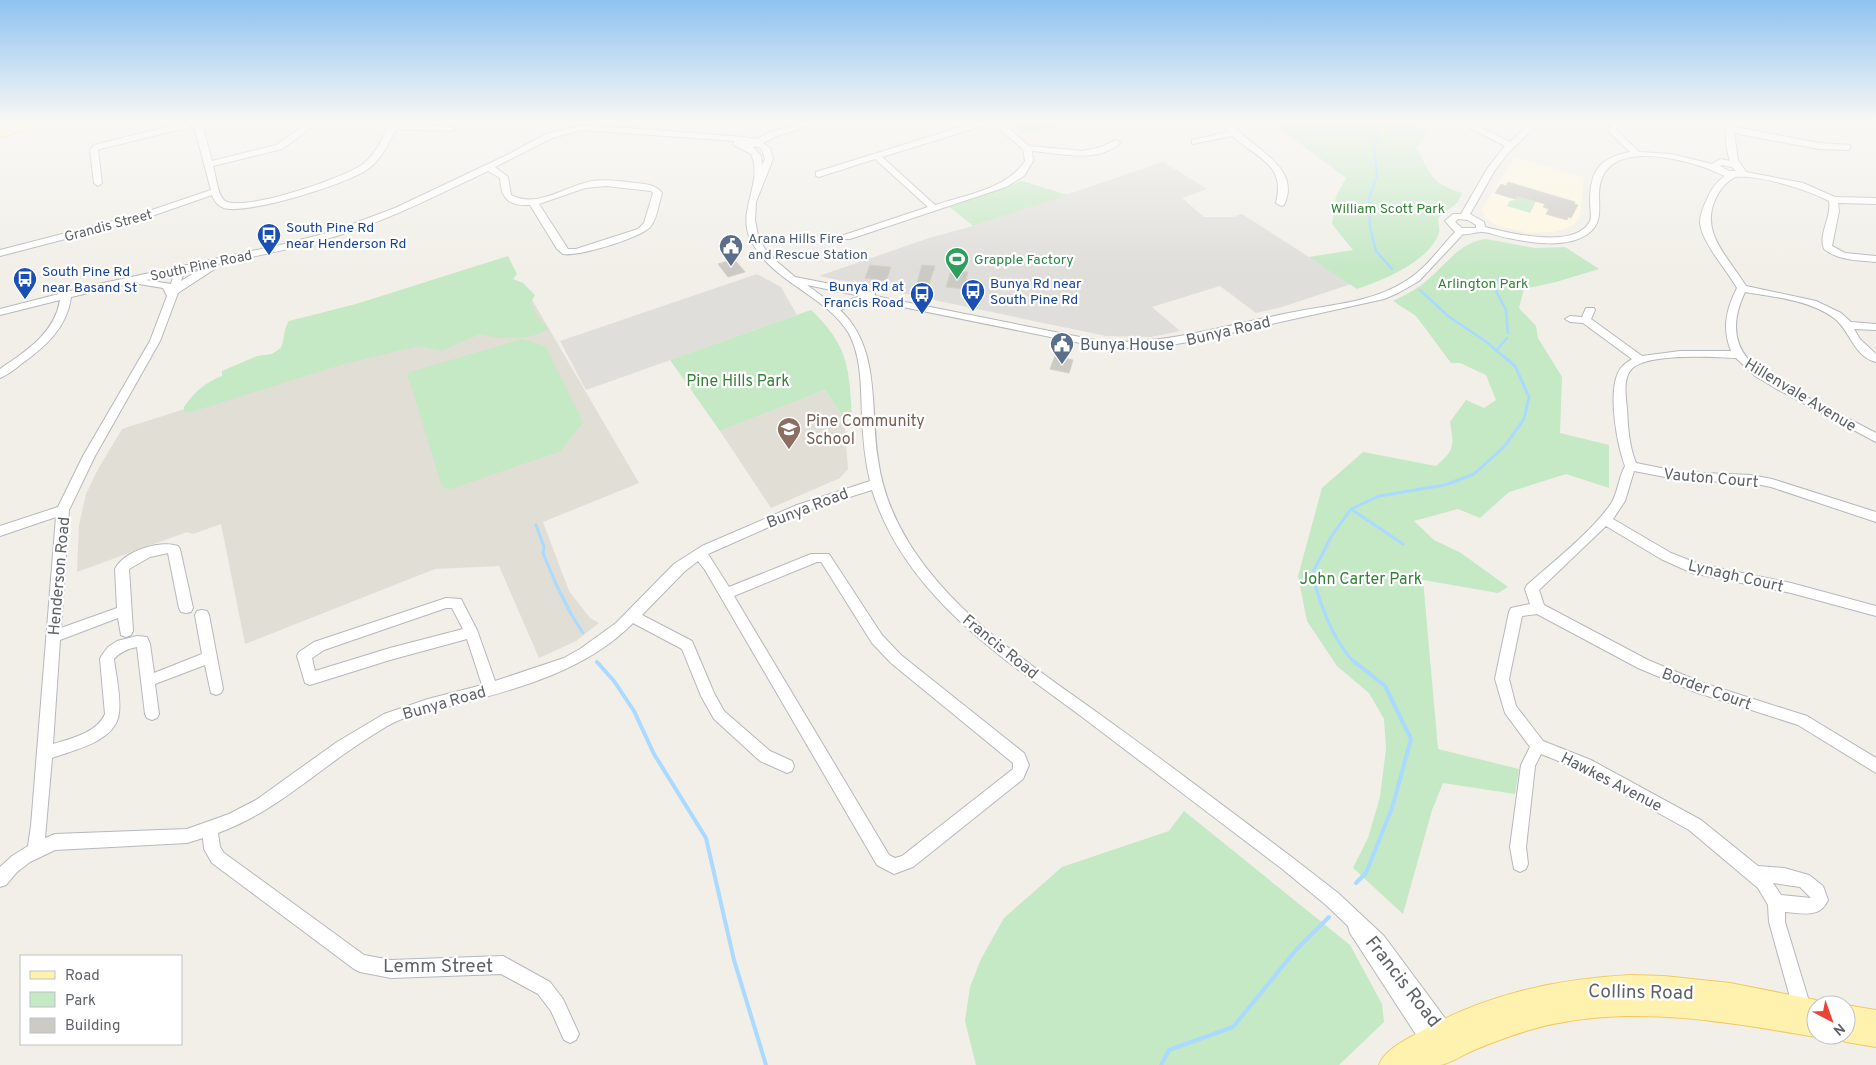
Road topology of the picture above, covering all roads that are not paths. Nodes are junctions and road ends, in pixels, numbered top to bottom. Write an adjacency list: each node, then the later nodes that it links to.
1 (1719, 169): 37 (street)
2 (96, 170): 20 (street)
3 (209, 170): 21 (street)
4 (360, 170): 21 (street)
5 (482, 170): 32 (street, South Pine Road)
6 (492, 170): 24 (street)
7 (759, 170): 19 (street)
8 (765, 170): 19 (street)
9 (834, 170): 18 (street)
10 (891, 170): 26 (street)
11 (1024, 170): 26 (street)
12 (1277, 170): 25 (street)
13 (1491, 170): 27 (street)
14 (1600, 170): 28 (street)
15 (1725, 170): 17 (street)
16 (1725, 170): 17 (street)
17 (1737, 171): 22 (street)
18 (819, 174)
19 (759, 180): 35 (street)
20 (98, 183)
21 (215, 192): 31 (street, Grandis Street)
22 (1833, 200): 23 (street); 33 (street)
23 (1876, 201)
24 (533, 202): 24 (street)
25 (1281, 203)
26 (934, 208): 30 (street)
27 (1466, 216): 28 (street); 29 (street)
28 (1480, 229): 29 (street)
29 (1461, 231): 40 (street, Bunya Road)
30 (847, 237)
31 (0, 253)
32 (239, 257): 34 (street, South Pine Road); 39 (street)
33 (1876, 259)
34 (180, 270): 36 (street, South Pine Road); 39 (street, Henderson Road)
35 (792, 280): 40 (street, Bunya Road); 41 (street, Francis Road)
36 (127, 281): 38 (street, South Pine Road); 39 (street)
37 (1742, 288): 44 (street); 46 (street, Hillenvale Avenue)
38 (66, 294): 42 (street, South Pine Road); 49 (street)
39 (173, 294): 53 (street, Henderson Road)
40 (878, 299): 41 (street, Bunya Road)
41 (833, 309): 52 (street, Francis Road)
42 (0, 312)
43 (1570, 319): 47 (street)
44 (1848, 325): 45 (street); 48 (street)
45 (1876, 327)
46 (1737, 355): 47 (street); 50 (street, Hillenvale Avenue)
47 (1639, 359): 51 (street)
48 (1876, 359)
49 (0, 374)
50 (1876, 438)
51 (1631, 466): 54 (street, Vauton Court); 55 (street)
52 (876, 484): 57 (street, Bunya Road); 90 (street, Francis Road)
53 (63, 510): 56 (street); 67 (street, Henderson Road)
54 (1876, 517)
55 (1605, 520): 60 (street); 62 (street, Lynagh Court)
56 (0, 531)
57 (699, 554): 58 (street); 64 (street, Bunya Road)
58 (726, 594): 58 (street)
59 (186, 608): 61 (street)
60 (1538, 608): 73 (street); 76 (street, Border Court)
61 (123, 611): 65 (street); 67 (street)
62 (1876, 611)
63 (202, 615): 68 (street)
64 (632, 616): 70 (street, Bunya Road); 75 (street)
65 (126, 631)
66 (470, 633): 66 (street); 70 (street)
67 (53, 637): 74 (street, Henderson Road)
68 (210, 657): 69 (street); 71 (street)
69 (148, 681): 72 (street); 74 (street)
70 (490, 689): 77 (street, Bunya Road)
71 (216, 690)
72 (152, 714)
73 (1538, 746): 79 (street); 80 (street, Hawkes Avenue)
74 (44, 754): 78 (street, Henderson Road)
75 (787, 766)
76 (1876, 766)
77 (210, 830): 78 (street, Bunya Road); 88 (street, Lemm Street)
78 (36, 849): 81 (street, Bunya Road)
79 (1520, 864)
80 (1756, 874): 82 (street, Hawkes Avenue); 82 (street)
81 (0, 879)
82 (1776, 903): 83 (street, Hawkes Avenue)
83 (1806, 1001)
84 (1806, 1015): 90 (main road, Collins Road)
85 (1856, 1018): 86 (main road)
86 (1876, 1021)
87 (1856, 1032): 89 (main road)
88 (570, 1034)
89 (1876, 1035)
90 (1437, 1047): 91 (main road, Collins Road)
91 (1391, 1065)

